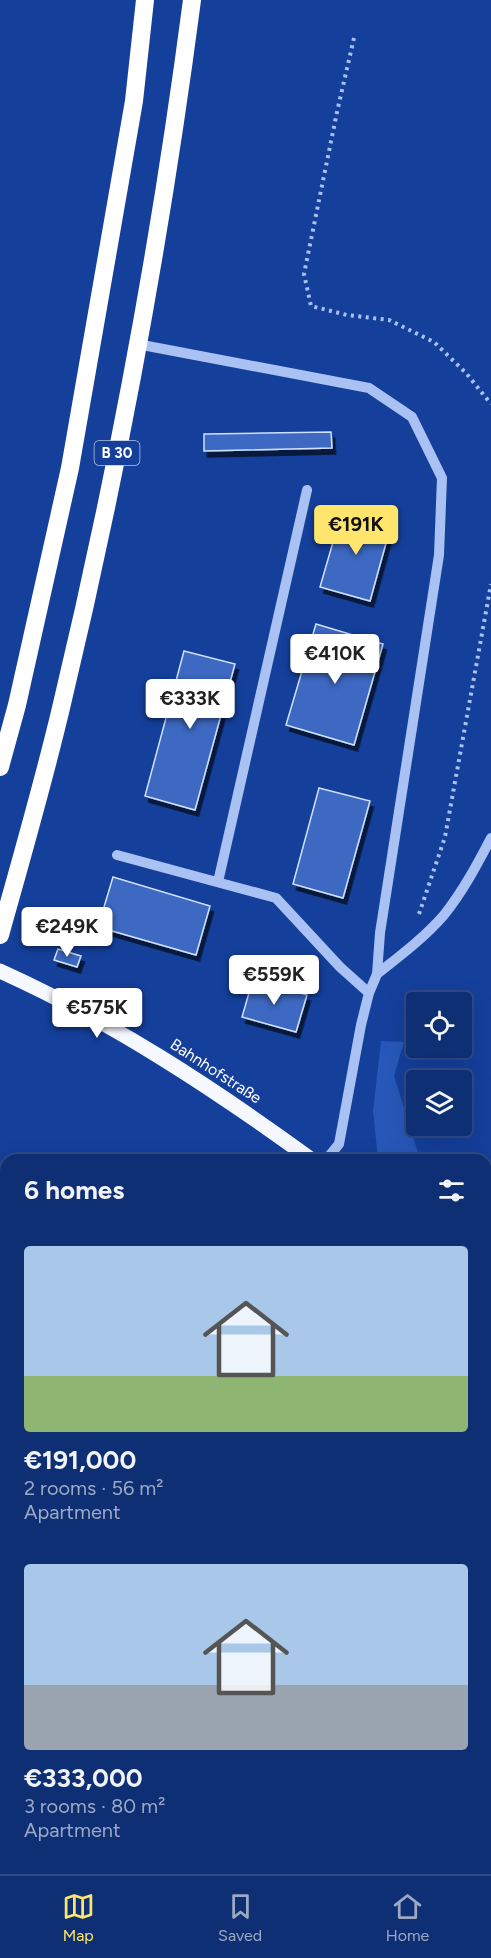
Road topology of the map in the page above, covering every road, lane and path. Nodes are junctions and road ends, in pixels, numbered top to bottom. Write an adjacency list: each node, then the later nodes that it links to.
1 (145, 0): 8 (highway, B 30)
2 (192, 0): 4 (highway, B 30)
3 (354, 39): 5 (path)
4 (137, 344): 12 (highway, B 30); 15 (street)
5 (491, 404)
6 (308, 490): 11 (street)
7 (491, 584): 13 (path)
8 (0, 767)
9 (491, 838): 13 (street)
10 (117, 855): 11 (street)
11 (218, 882): 16 (street)
12 (0, 935)
13 (406, 952): 15 (street)
14 (0, 971): 17 (main road, Bahnhofstraße)
15 (377, 974): 16 (street)
16 (369, 993): 18 (street)
17 (304, 1154)
18 (331, 1154)

